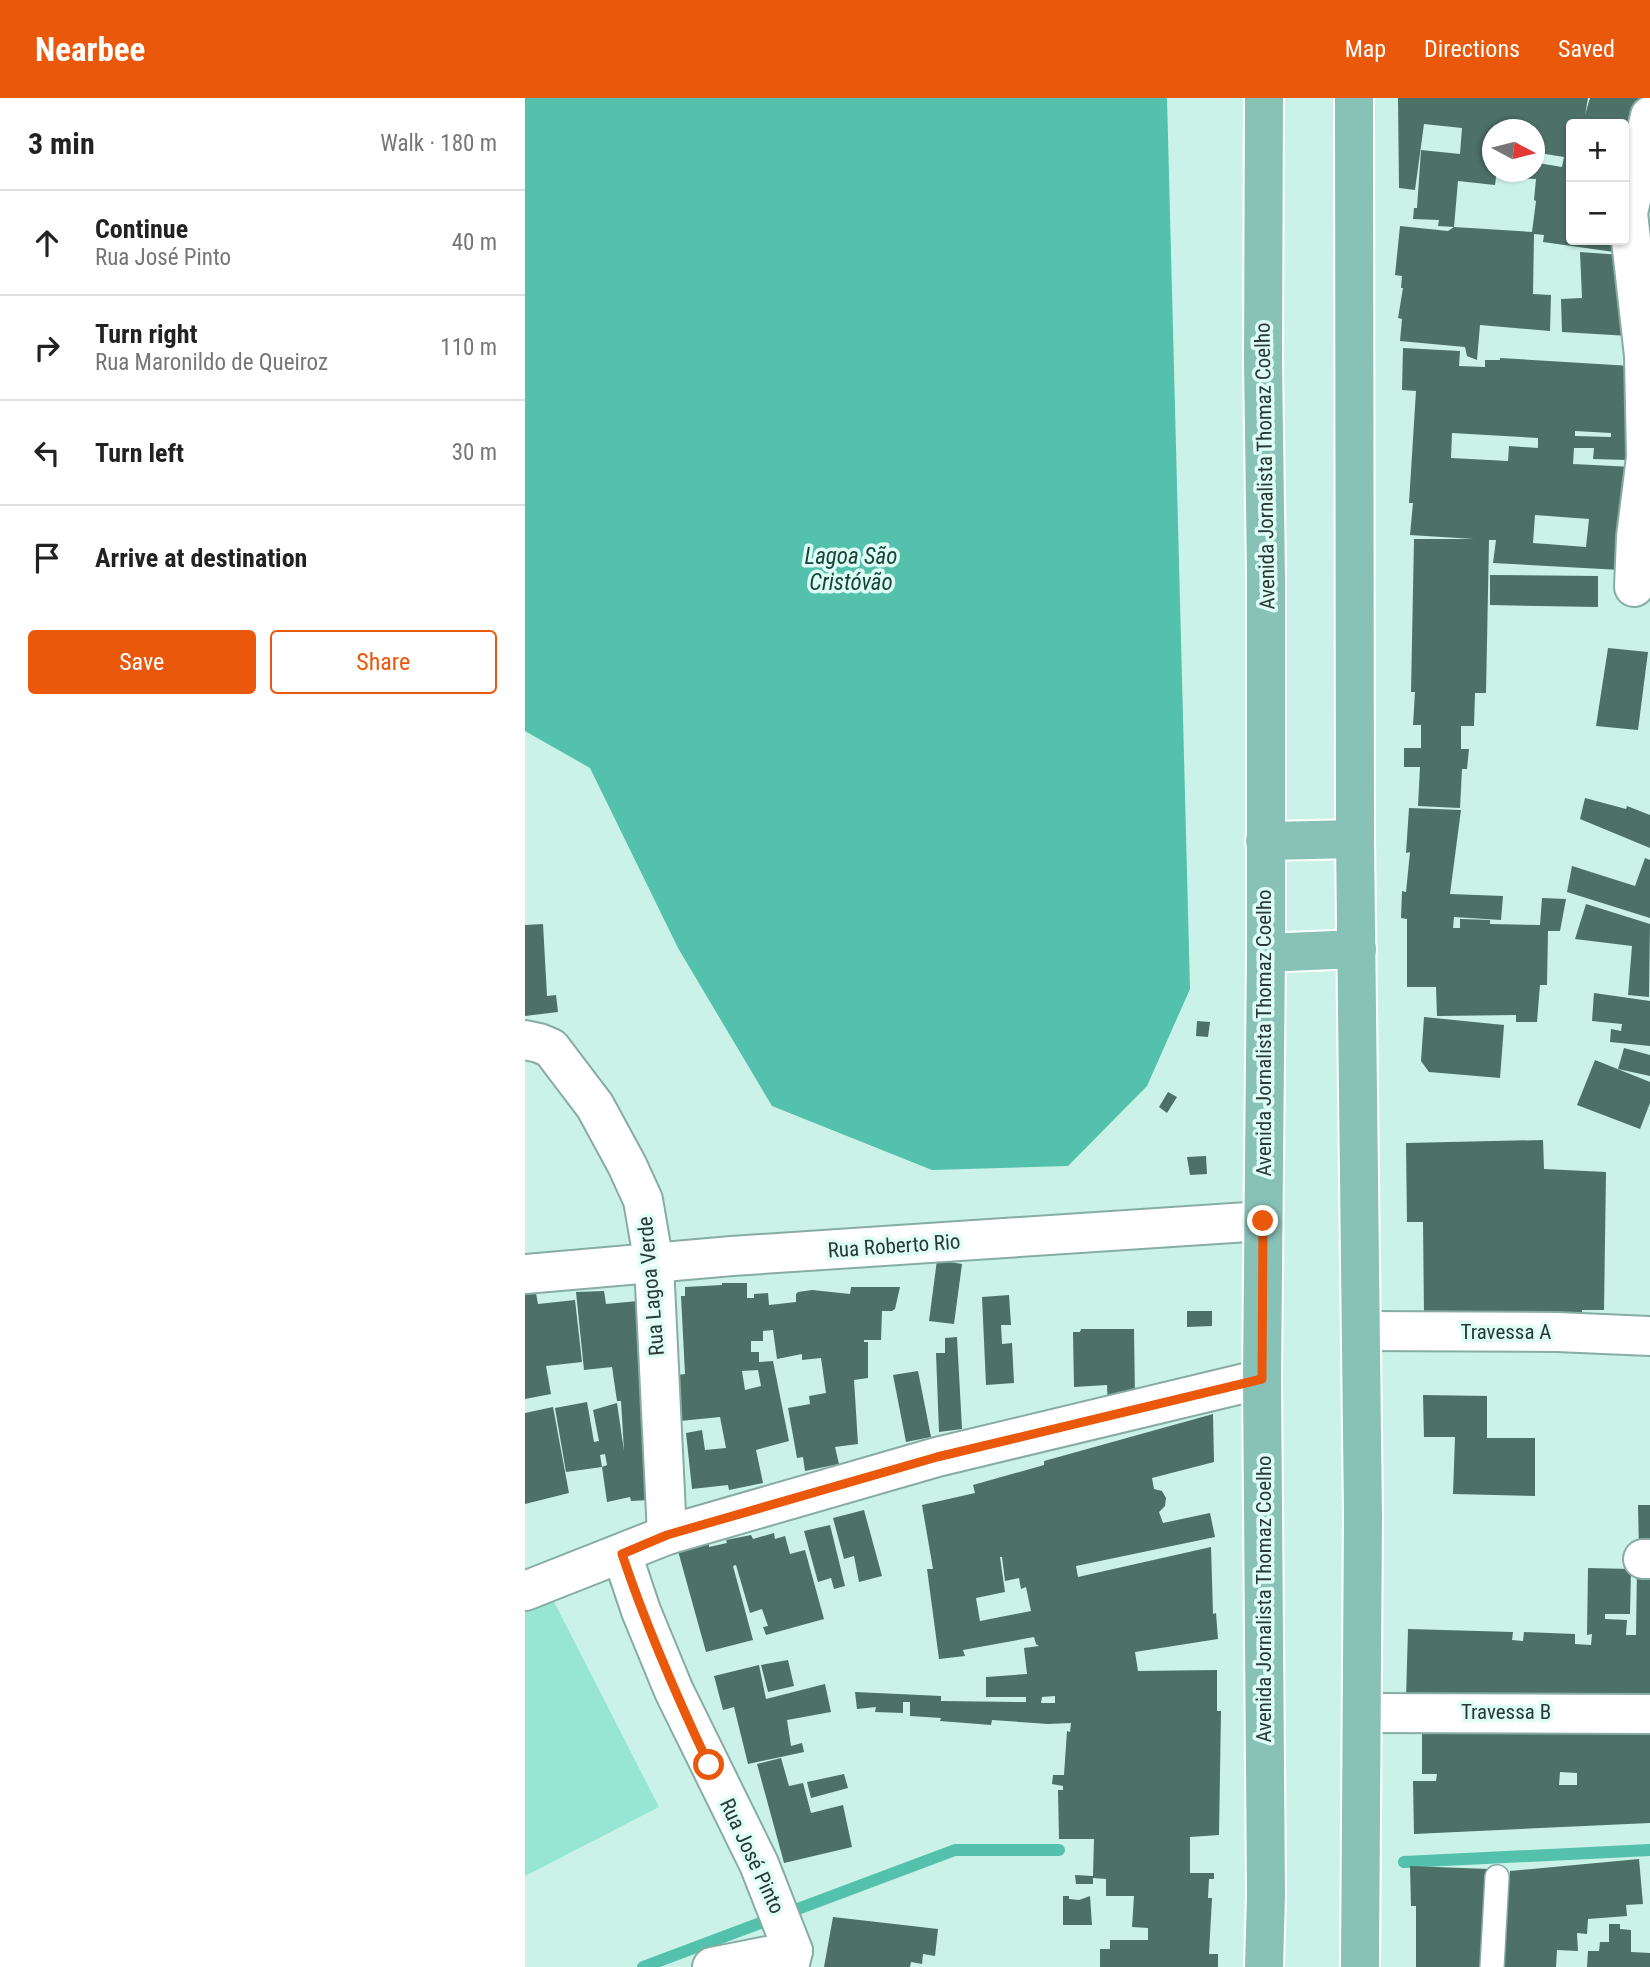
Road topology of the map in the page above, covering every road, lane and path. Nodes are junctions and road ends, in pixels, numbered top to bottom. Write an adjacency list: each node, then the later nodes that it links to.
1 (1264, 98): 6 (main road, Avenida Jornalista Thomaz Coelho)
2 (1354, 98): 5 (main road)
3 (1650, 116): 4 (street)
4 (1634, 587)
5 (1356, 839): 6 (main road); 7 (main road)
6 (1265, 841): 8 (main road, Avenida Jornalista Thomaz Coelho)
7 (1357, 949): 8 (main road); 13 (main road)
8 (1266, 953): 10 (main road, Avenida Jornalista Thomaz Coelho)
9 (525, 1040): 11 (street, Rua Lagoa Verde)
10 (1263, 1221): 11 (street, Rua Roberto Rio); 15 (main road, Avenida Jornalista Thomaz Coelho)
11 (654, 1264): 12 (street, Rua Roberto Rio); 16 (street, Rua Lagoa Verde)
12 (525, 1274)
13 (1361, 1331): 14 (street, Travessa A); 19 (main road)
14 (1650, 1336)
15 (1262, 1379): 16 (street); 24 (main road, Avenida Jornalista Thomaz Coelho)
16 (667, 1535): 17 (street)
17 (622, 1554): 18 (street); 22 (street, Rua José Pinto)
18 (525, 1591)
19 (1362, 1713): 20 (street, Travessa B); 25 (main road)
20 (1650, 1714)
21 (1497, 1877): 26 (lane)
22 (789, 1948): 23 (street)
23 (712, 1967)
24 (1264, 1967)
25 (1360, 1967)
26 (1492, 1967)

